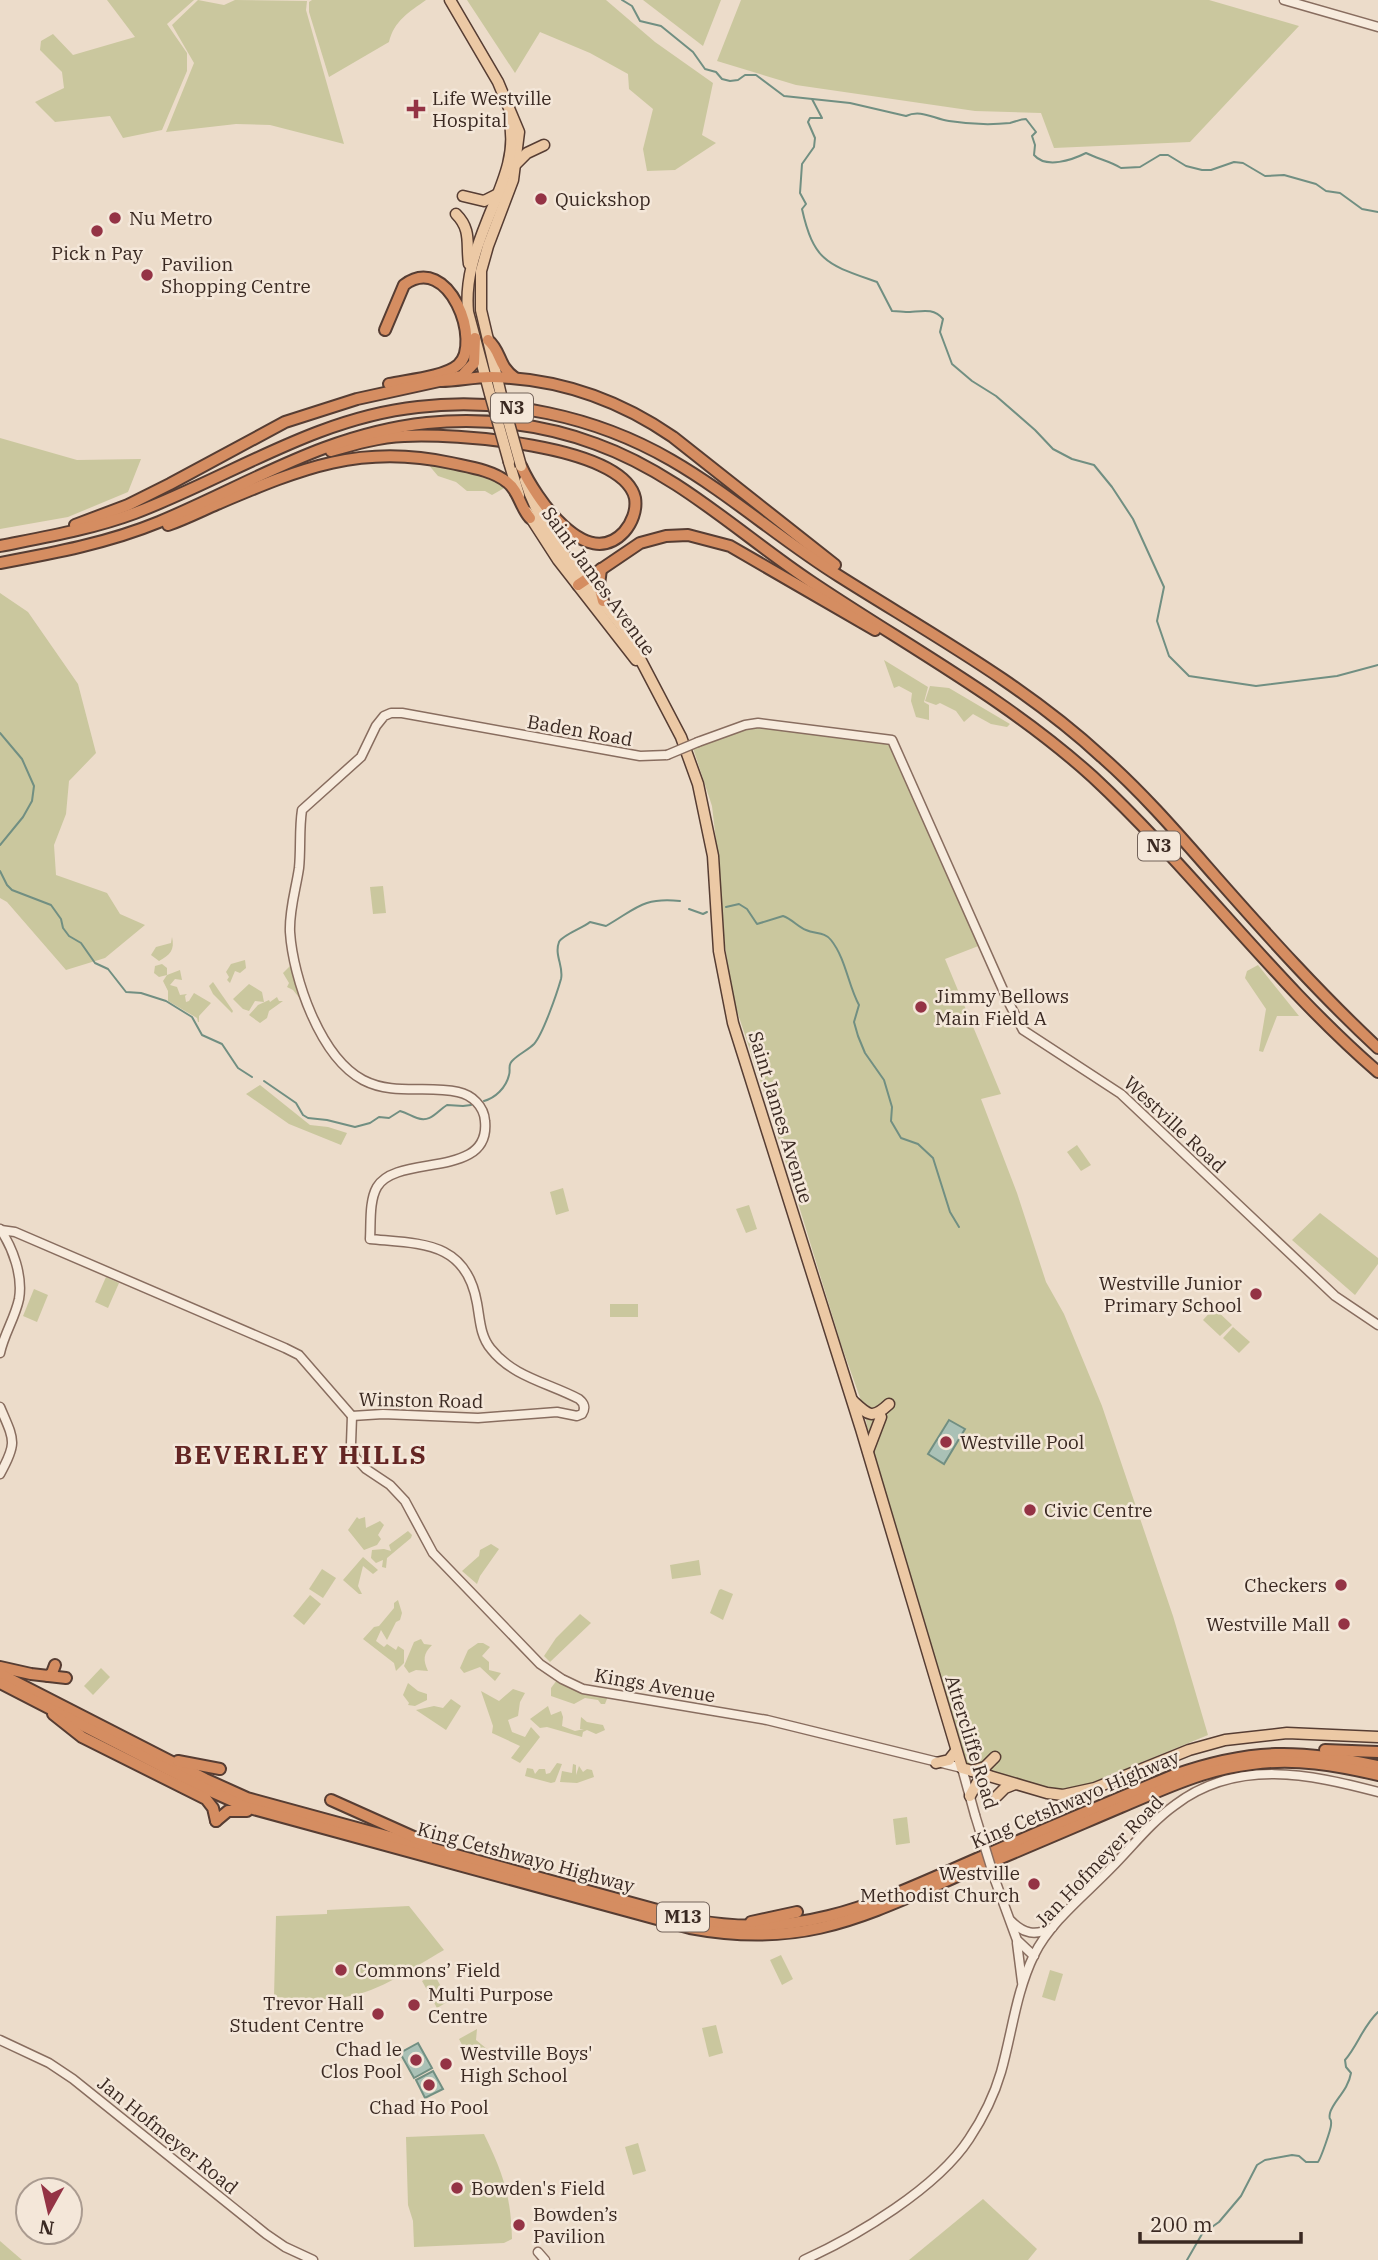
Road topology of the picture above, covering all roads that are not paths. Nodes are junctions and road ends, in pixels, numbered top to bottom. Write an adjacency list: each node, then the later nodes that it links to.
1 (450, 0): 4 (main road)
2 (1284, 0): 3 (street)
3 (1378, 27)
4 (505, 99): 6 (main road, Saint James Avenue); 7 (main road, Saint James Avenue)
5 (544, 145): 6 (main road)
6 (516, 164): 13 (main road, Saint James Avenue)
7 (498, 194): 8 (main road); 10 (main road, Saint James Avenue)
8 (463, 196)
9 (456, 214): 10 (main road)
10 (470, 271): 12 (main road, Saint James Avenue)
11 (384, 330): 17 (highway)
12 (475, 338): 14 (main road, Saint James Avenue); 16 (highway)
13 (488, 341): 14 (main road, Saint James Avenue); 15 (highway)
14 (491, 377): 15 (highway); 16 (highway); 18 (main road, Saint James Avenue, bridge); 20 (main road, Saint James Avenue, bridge)
15 (515, 378): 28 (highway)
16 (441, 381): 17 (highway)
17 (285, 422): 22 (highway)
18 (521, 466): 19 (highway); 26 (main road, Saint James Avenue)
19 (246, 481): 21 (highway, N3); 29 (highway, N3)
20 (530, 518): 21 (highway); 26 (main road, Saint James Avenue)
21 (128, 534): 24 (highway, N3)
22 (40, 538): 23 (highway, N3); 28 (highway, N3)
23 (0, 546)
24 (0, 563)
25 (601, 569): 26 (highway); 27 (highway); 29 (highway)
26 (581, 583): 27 (main road, Saint James Avenue); 30 (main road, Saint James Avenue)
27 (603, 601): 30 (main road, Saint James Avenue)
28 (906, 618): 32 (highway, N3)
29 (916, 649): 33 (highway, N3)
30 (646, 673): 38 (main road, Saint James Avenue)
31 (892, 740): 35 (street, Baden Road, bridge); 36 (street, Westville Road)
32 (1378, 1048)
33 (1378, 1072)
34 (0, 1230): 37 (street); 41 (street, Winston Road)
35 (369, 1239): 41 (street, Winston Road)
36 (1378, 1325)
37 (0, 1353)
38 (852, 1400): 39 (main road); 43 (main road, Saint James Avenue)
39 (889, 1404)
40 (0, 1407): 44 (street)
41 (352, 1416): 59 (street, Kings Avenue)
42 (881, 1417): 43 (main road)
43 (868, 1451): 45 (main road, Saint James Avenue)
44 (0, 1474)
45 (890, 1530): 54 (main road, Attercliffe Road)
46 (55, 1665): 49 (highway)
47 (0, 1667): 49 (highway)
48 (0, 1674): 58 (highway, King Cetshwayo Highway / M13)
49 (48, 1676): 50 (highway)
50 (66, 1678)
51 (0, 1683): 52 (highway, King Cetshwayo Highway / M13)
52 (43, 1704): 72 (highway, King Cetshwayo Highway / M13); 72 (highway)
53 (1378, 1737): 67 (main road)
54 (956, 1751): 59 (main road); 63 (main road, Attercliffe Road)
55 (1282, 1752): 56 (highway); 61 (highway, King Cetshwayo Highway / M13); 75 (highway, King Cetshwayo Highway / M13)
56 (1378, 1752)
57 (995, 1758): 63 (main road)
58 (167, 1759): 62 (highway); 72 (highway, King Cetshwayo Highway / M13)
59 (936, 1763): 63 (street, Kings Avenue)
60 (1250, 1764): 64 (highway, King Cetshwayo Highway / M13); 66 (highway); 72 (highway, King Cetshwayo Highway / M13)
61 (1378, 1766)
62 (220, 1769)
63 (966, 1770): 65 (main road); 69 (street, Attercliffe Road)
64 (1378, 1775)
65 (989, 1776): 67 (main road); 69 (main road)
66 (1378, 1782)
67 (1015, 1784): 70 (main road)
68 (1378, 1792): 76 (street, Jan Hofmeyer Road)
69 (970, 1796): 74 (street, Attercliffe Road, bridge)
70 (997, 1796)
71 (331, 1800): 72 (highway)
72 (450, 1859): 75 (highway, King Cetshwayo Highway / M13)
73 (796, 1912): 75 (highway)
74 (1009, 1918): 76 (street); 77 (street, Attercliffe Road)
75 (735, 1926)
76 (1056, 1926): 78 (street, Jan Hofmeyer Road)
77 (1016, 1936): 78 (street, Attercliffe Road); 79 (street)
78 (1034, 1956): 79 (street, Jan Hofmeyer Road)
79 (1022, 1988): 84 (street, Jan Hofmeyer Road)
80 (0, 2040): 82 (street, Jan Hofmeyer Road)
81 (538, 2252): 83 (street)
82 (313, 2260)
83 (545, 2260)
84 (804, 2260)

